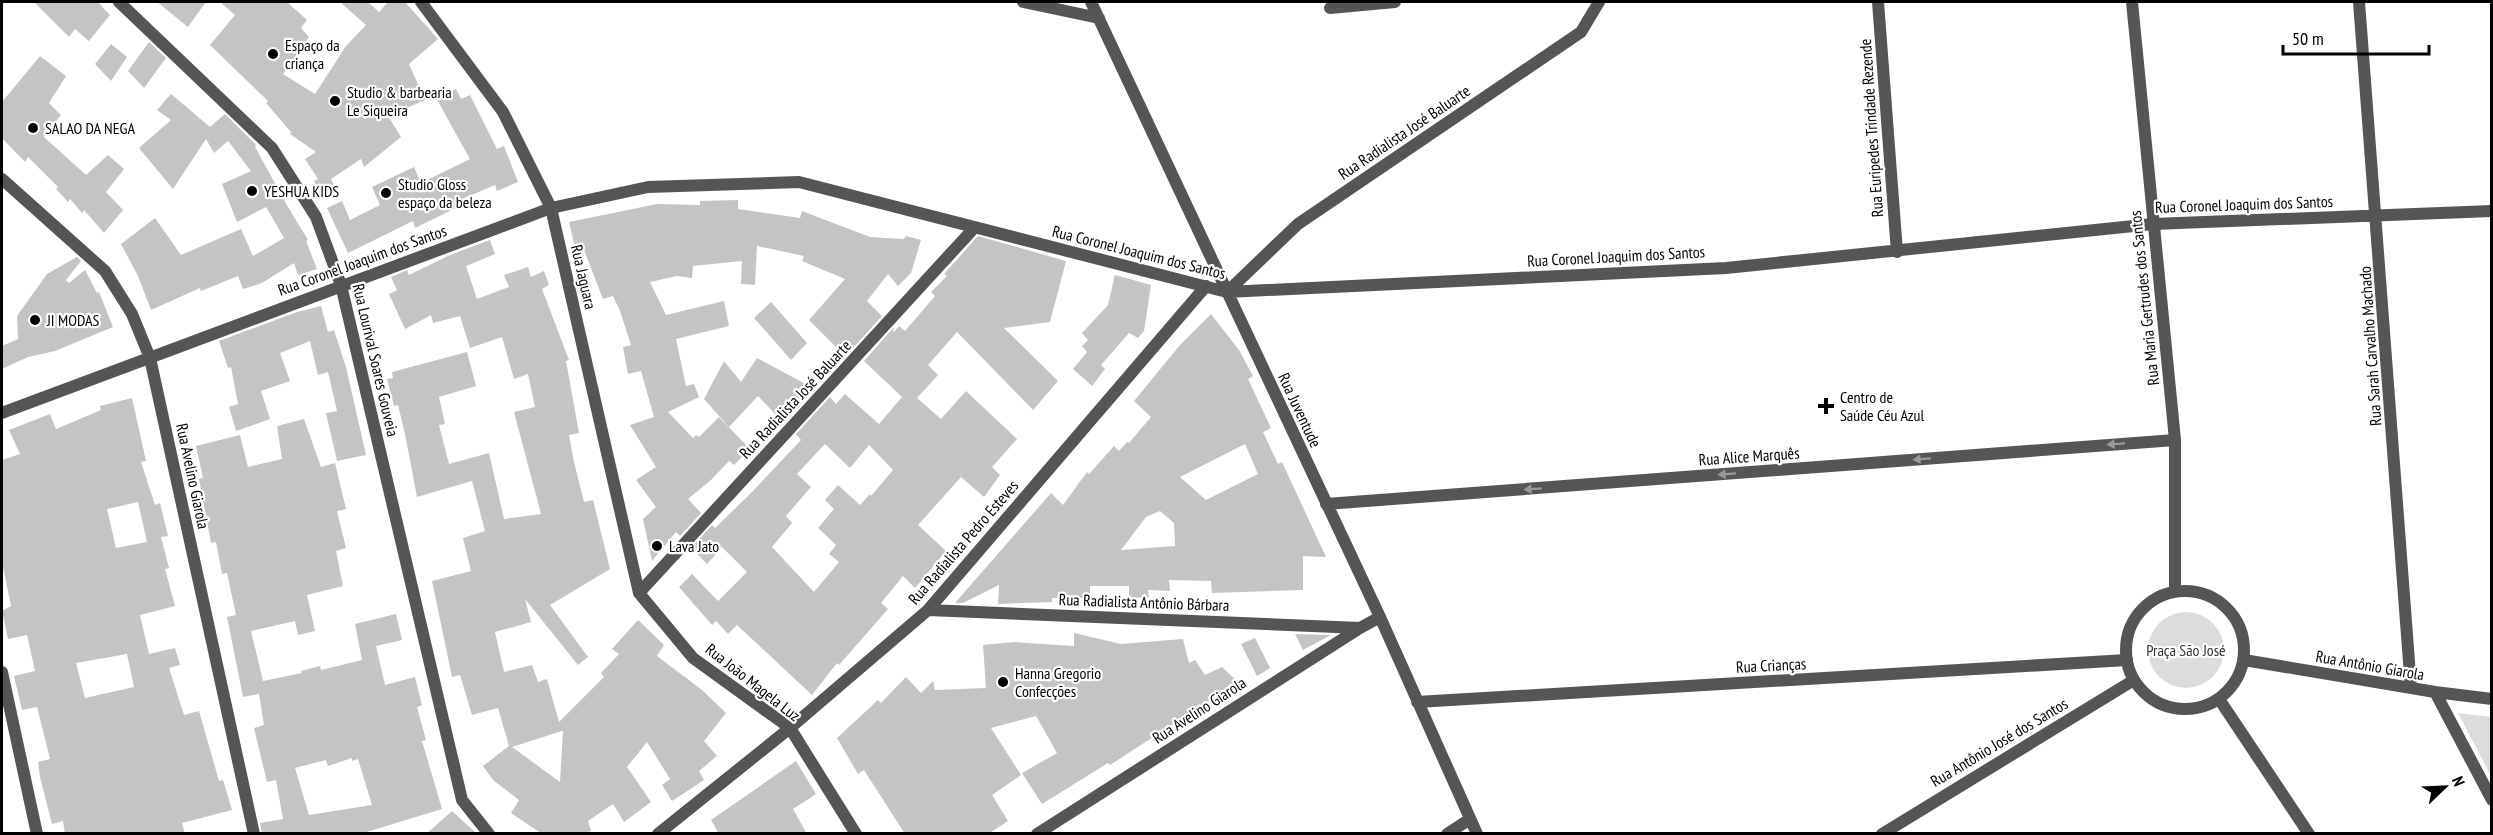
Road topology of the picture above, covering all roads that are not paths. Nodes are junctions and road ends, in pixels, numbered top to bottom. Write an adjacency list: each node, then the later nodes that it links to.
1 (119, 2): 19 (street, Rua Lourival Soares Gouveia)
2 (421, 2): 13 (street, Rua Jaguara)
3 (1023, 2): 11 (street)
4 (1091, 2): 11 (street, Rua Juventude)
5 (1395, 2): 10 (street)
6 (1599, 2): 21 (street, Rua Radialista José Baluarte)
7 (1878, 2): 18 (street, Rua Euripedes Trindade Rezende)
8 (2133, 2): 16 (street, Rua Maria Gertrudes dos Santos)
9 (2359, 2): 15 (street, Rua Sarah Carvalho Machado)
10 (1330, 8)
11 (1100, 18): 21 (street, Rua Juventude)
12 (2, 179): 22 (street, Rua Avelino Giarola)
13 (551, 208): 17 (street, Rua Coronel Joaquim dos Santos); 19 (street, Rua Coronel Joaquim dos Santos); 27 (street, Rua Jaguara)
14 (2492, 211): 15 (street, Rua Coronel Joaquim dos Santos)
15 (2378, 215): 16 (street, Rua Coronel Joaquim dos Santos); 35 (street, Rua Sarah Carvalho Machado)
16 (2152, 224): 18 (street, Rua Coronel Joaquim dos Santos); 24 (street, Rua Maria Gertrudes dos Santos)
17 (975, 227): 20 (street, Rua Coronel Joaquim dos Santos); 27 (street, Rua Radialista José Baluarte)
18 (1897, 252): 21 (street, Rua Coronel Joaquim dos Santos)
19 (341, 285): 22 (street, Rua Coronel Joaquim dos Santos); 46 (street, Rua Lourival Soares Gouveia)
20 (1206, 286): 21 (street, Rua Coronel Joaquim dos Santos); 28 (street, Rua Radialista Pedro Esteves)
21 (1227, 292): 25 (street, Rua Juventude)
22 (150, 358): 23 (street, Rua Coronel Joaquim dos Santos); 45 (street, Rua Avelino Giarola)
23 (2, 413)
24 (2175, 440): 25 (street, Rua Alice Marquês, one-way to 25); 26 (street, Rua Maria Gertrudes dos Santos)
25 (1326, 504): 29 (street, Rua Juventude)
26 (2175, 592): 31 (street); 32 (street)
27 (639, 593): 40 (street, Rua João Magela Luz)
28 (928, 610): 30 (street, Rua Radialista Antônio Bárbara); 40 (street, Rua Radialista Pedro Esteves)
29 (1380, 618): 30 (street, Rua Avelino Giarola); 39 (street, Rua Juventude)
30 (1360, 628): 49 (street, Rua Avelino Giarola)
31 (2127, 660): 34 (street); 39 (street, Rua Crianças)
32 (2244, 660): 35 (street, Rua Antônio Giarola); 37 (street)
33 (2, 672): 44 (street)
34 (2134, 680): 37 (street); 52 (street, Rua Antônio José dos Santos)
35 (2411, 688): 36 (street, Rua Antônio Giarola)
36 (2435, 692): 38 (street, Rua Antônio Giarola); 41 (street)
37 (2219, 699): 43 (street)
38 (2492, 699)
39 (1417, 702): 42 (street, Rua Juventude)
40 (790, 728): 47 (street, Rua Radialista Pedro Esteves); 48 (street, Rua João Magela Luz)
41 (2492, 800)
42 (1470, 819): 50 (street); 51 (street, Rua Juventude)
43 (2308, 833)
44 (37, 834)
45 (254, 834)
46 (489, 834)
47 (658, 834)
48 (856, 834)
49 (1037, 834)
50 (1447, 834)
51 (1478, 834)
52 (1882, 834)

